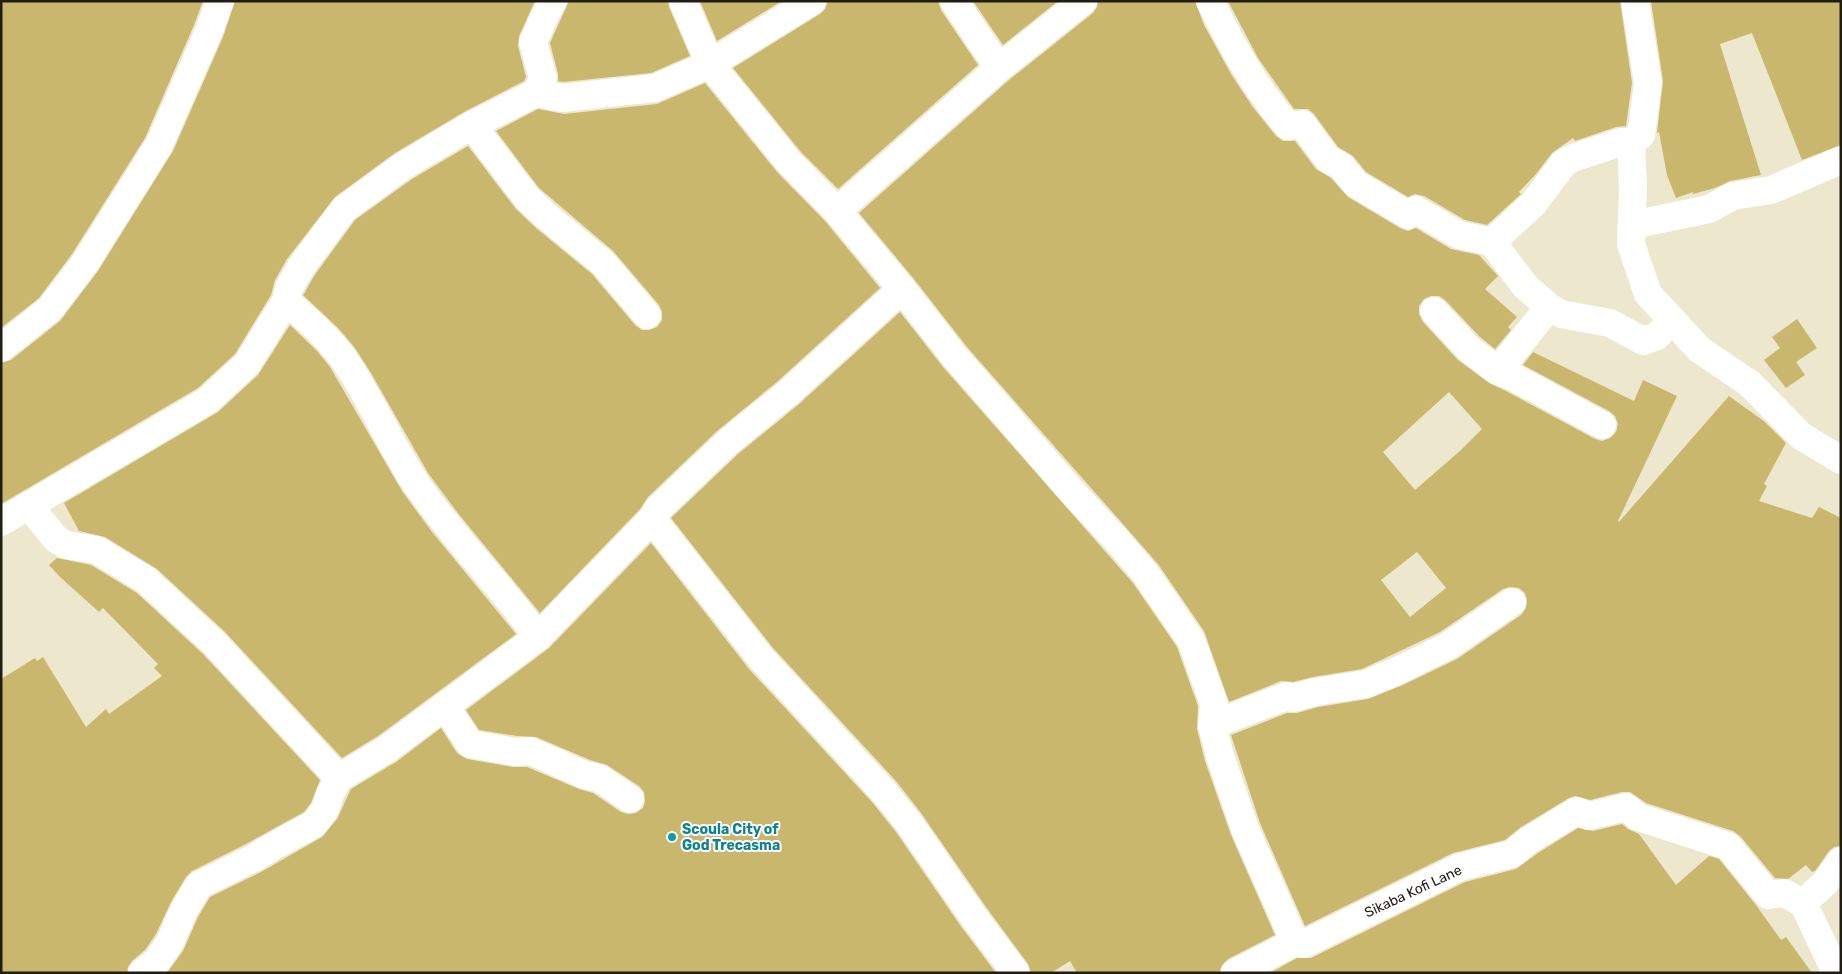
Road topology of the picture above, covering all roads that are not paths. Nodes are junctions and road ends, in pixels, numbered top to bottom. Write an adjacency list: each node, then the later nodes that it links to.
1 (220, 1): 24 (street)
2 (553, 1): 11 (street)
3 (683, 1): 9 (street)
4 (812, 1): 9 (street)
5 (954, 1): 10 (street)
6 (1083, 1): 10 (street)
7 (1210, 1): 17 (street)
8 (1636, 1): 13 (street)
9 (710, 64): 11 (street); 15 (street)
10 (999, 68): 15 (street)
11 (536, 93): 12 (street)
12 (472, 125): 19 (street); 22 (street)
13 (1631, 142): 16 (street); 17 (street)
14 (1841, 160): 16 (street)
15 (837, 211): 18 (street)
16 (1632, 225): 23 (street)
17 (1492, 242): 20 (street)
18 (902, 289): 29 (street); 34 (street)
19 (286, 301): 28 (street); 32 (street)
20 (1549, 307): 23 (street); 25 (street)
21 (1434, 311): 25 (street)
22 (647, 315)
23 (1672, 320): 27 (street)
24 (1, 348)
25 (1498, 371): 26 (street)
26 (1602, 425)
27 (1841, 460)
28 (29, 506): 30 (street); 35 (street)
29 (652, 519): 32 (street); 41 (street)
30 (1, 522)
31 (1512, 602): 34 (street)
32 (538, 637): 33 (street)
33 (445, 706): 35 (street); 36 (street)
34 (1212, 725): 39 (street)
35 (339, 778): 40 (street)
36 (630, 799)
37 (1841, 861): 38 (street)
38 (1803, 903): 39 (street, Sikaba Kofi Lane); 43 (street)
39 (1295, 942): 42 (street, Sikaba Kofi Lane)
40 (142, 973)
41 (1016, 973)
42 (1235, 973)
43 (1833, 973)

